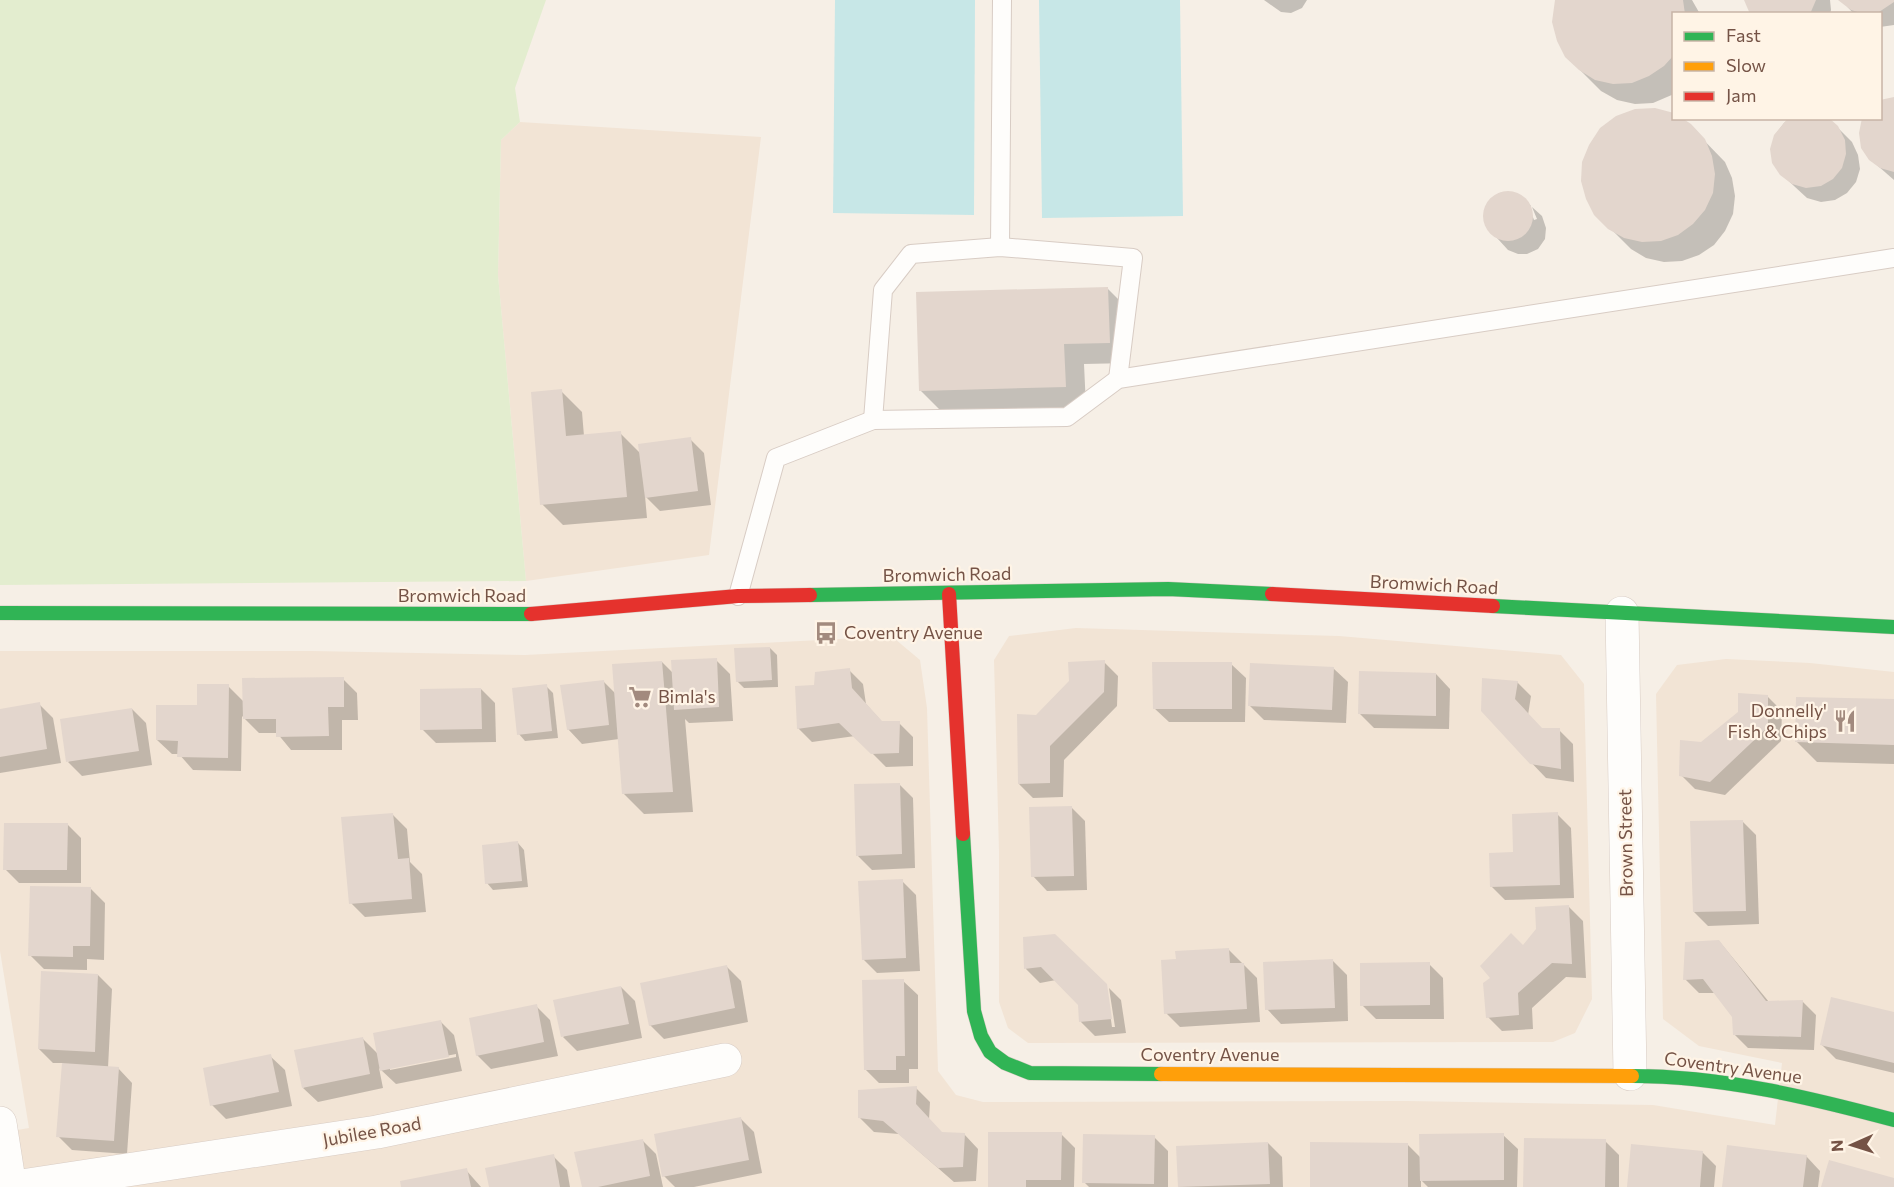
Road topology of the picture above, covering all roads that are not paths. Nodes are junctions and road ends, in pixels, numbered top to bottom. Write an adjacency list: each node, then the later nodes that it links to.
1 (1002, 0): 2 (lane)
2 (1000, 247): 4 (lane); 5 (lane)
3 (1894, 258): 4 (lane)
4 (1118, 380): 5 (lane)
5 (873, 420): 7 (lane)
6 (949, 594): 7 (main road, Bromwich Road); 9 (main road, Bromwich Road); 12 (main road, Coventry Avenue)
7 (738, 596): 8 (main road, Bromwich Road)
8 (0, 613)
9 (1622, 613): 10 (main road, Bromwich Road); 12 (street, Brown Street)
10 (1894, 627)
11 (725, 1060): 16 (street, Jubilee Road)
12 (1630, 1074): 13 (main road, Coventry Avenue)
13 (1894, 1120)
14 (0, 1123): 15 (street)
15 (10, 1187)
16 (15, 1187)

